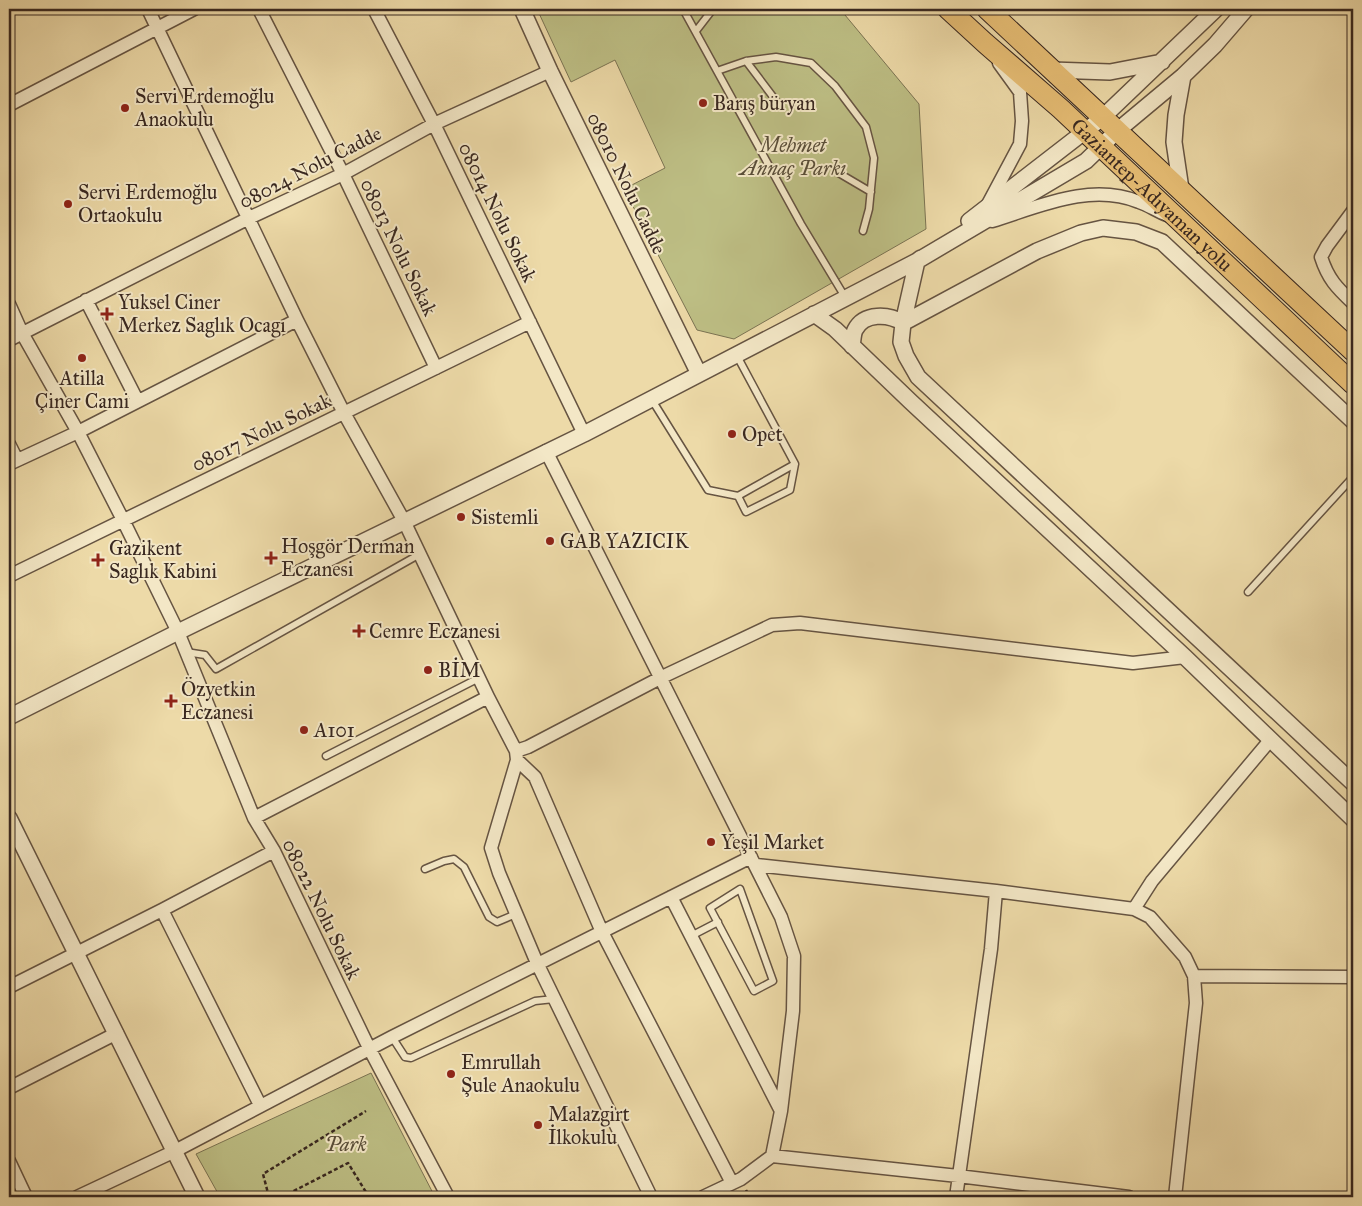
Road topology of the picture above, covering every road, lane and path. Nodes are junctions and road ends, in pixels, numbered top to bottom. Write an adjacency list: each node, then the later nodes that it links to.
1 (148, 9): 12 (street)
2 (194, 9): 12 (street)
3 (259, 9): 29 (street, 08013 Nolu Sokak)
4 (374, 9): 24 (street, 08014 Nolu Sokak)
5 (522, 9): 18 (street, 08010 Nolu Cadde)
6 (683, 9): 13 (lane)
7 (713, 9): 13 (lane)
8 (948, 9): 14 (highway, Gaziantep-Adıyaman yolu)
9 (987, 9): 17 (highway, Gaziantep-Adıyaman yolu)
10 (1216, 9): 16 (street)
11 (1246, 9): 20 (street)
12 (157, 27): 21 (street); 34 (street)
13 (696, 32): 19 (lane)
14 (984, 43): 26 (highway, Gaziantep-Adıyaman yolu); 32 (street)
15 (746, 61): 19 (lane); 22 (lane); 31 (lane)
16 (1162, 62): 17 (street); 23 (street)
17 (1052, 70): 23 (highway, Gaziantep-Adıyaman yolu)
18 (550, 71): 24 (street, 08024 Nolu Cadde); 53 (street, 08010 Nolu Cadde)
19 (717, 71): 39 (lane)
20 (1183, 76): 25 (street); 30 (street)
21 (9, 105)
22 (780, 106)
23 (1102, 118): 25 (highway, Gaziantep-Adıyaman yolu); 26 (street)
24 (434, 124): 29 (street, 08024 Nolu Cadde); 45 (street, 08014 Nolu Sokak)
25 (1117, 131): 27 (street); 30 (highway, Gaziantep-Adıyaman yolu)
26 (1085, 132): 27 (highway, Gaziantep-Adıyaman yolu); 32 (street)
27 (1102, 147): 35 (highway, Gaziantep-Adıyaman yolu); 36 (street)
28 (837, 172): 31 (lane)
29 (343, 174): 34 (street, 08024 Nolu Cadde); 52 (street, 08013 Nolu Sokak)
30 (1181, 189): 50 (highway, Gaziantep-Adıyaman yolu)
31 (871, 192): 37 (lane)
32 (984, 209): 38 (street)
33 (1353, 212): 41 (street)
34 (250, 218): 40 (street, 08024 Nolu Cadde); 44 (street)
35 (1181, 222): 36 (street); 54 (highway, Gaziantep-Adıyaman yolu)
36 (977, 226): 38 (street)
37 (863, 231)
38 (917, 262): 39 (street); 46 (street)
39 (846, 298): 43 (street)
40 (86, 300): 47 (street, 08024 Nolu Cadde); 56 (street)
41 (1353, 303)
42 (9, 304): 47 (street, 08022 Nolu Sokak)
43 (814, 314): 49 (street); 51 (street)
44 (297, 320): 56 (street); 57 (street)
45 (530, 322): 52 (street, 08017 Nolu Sokak); 60 (street, 08014 Nolu Sokak)
46 (903, 323): 49 (street); 58 (street); 82 (street)
47 (22, 333): 48 (street, 08024 Nolu Cadde); 59 (street, 08022 Nolu Sokak)
48 (9, 340)
49 (852, 346): 74 (street)
50 (1353, 351)
51 (736, 354): 53 (street); 64 (lane)
52 (436, 368): 57 (street, 08017 Nolu Sokak)
53 (699, 374): 55 (street)
54 (1353, 384)
55 (651, 399): 60 (street); 66 (lane)
56 (137, 400): 59 (street)
57 (344, 413): 67 (street, 08017 Nolu Sokak); 68 (street)
58 (1353, 422)
59 (78, 432): 63 (street); 67 (street, 08022 Nolu Sokak)
60 (584, 434): 62 (street)
61 (9, 444): 63 (street)
62 (546, 451): 68 (street); 75 (street)
63 (13, 462)
64 (795, 464): 66 (lane); 66 (lane)
65 (1353, 477): 71 (lane)
66 (738, 496)
67 (123, 520): 70 (street, 08017 Nolu Sokak); 72 (street, 08022 Nolu Sokak)
68 (404, 521): 69 (street); 72 (street)
69 (420, 554): 73 (lane); 76 (street)
70 (9, 576)
71 (1248, 592)
72 (178, 632): 73 (street, 08022 Nolu Sokak); 78 (street)
73 (186, 652): 84 (street, 08022 Nolu Sokak)
74 (1185, 657): 75 (street); 79 (street)
75 (662, 677): 81 (street); 87 (street)
76 (479, 678): 77 (street); 80 (lane)
77 (488, 697): 81 (street); 84 (street)
78 (9, 717)
79 (1271, 739): 85 (street); 91 (street)
80 (326, 756)
81 (517, 756): 93 (street); 95 (street)
82 (1353, 783)
83 (9, 818): 97 (street)
84 (254, 818): 86 (street, 08022 Nolu Sokak)
85 (1353, 819)
86 (274, 851): 92 (street); 105 (street, 08022 Nolu Sokak)
87 (753, 861): 89 (street); 90 (street); 109 (street)
88 (425, 868): 93 (lane)
89 (996, 891): 91 (street); 113 (street)
90 (671, 897): 95 (street); 96 (street)
91 (1134, 908): 99 (street)
92 (162, 910): 97 (street); 107 (street)
93 (516, 914): 98 (street)
94 (718, 922): 94 (lane); 96 (lane)
95 (602, 932): 98 (street); 114 (street)
96 (691, 936): 109 (street)
97 (75, 953): 101 (street); 103 (street)
98 (537, 963): 102 (street); 104 (street)
99 (1194, 976): 100 (street); 127 (street)
100 (1353, 977)
101 (9, 986)
102 (554, 999): 104 (lane); 123 (street)
103 (117, 1034): 106 (street); 110 (street)
104 (392, 1036): 105 (street)
105 (369, 1048): 107 (street); 122 (street, 08022 Nolu Sokak)
106 (9, 1088)
107 (260, 1105): 110 (street)
108 (366, 1111): 119 (path)
109 (781, 1111): 111 (street)
110 (175, 1151): 117 (street); 118 (street)
111 (772, 1156): 113 (street); 114 (street)
112 (9, 1161): 116 (street)
113 (958, 1176): 125 (street); 126 (street)
114 (732, 1183): 124 (street)
115 (287, 1196): 120 (path); 121 (path)
116 (26, 1197)
117 (77, 1197)
118 (197, 1197)
119 (268, 1197)
120 (282, 1197)
121 (368, 1197)
122 (448, 1197)
123 (652, 1197)
124 (703, 1197)
125 (956, 1197)
126 (1129, 1197)
127 (1175, 1197)

